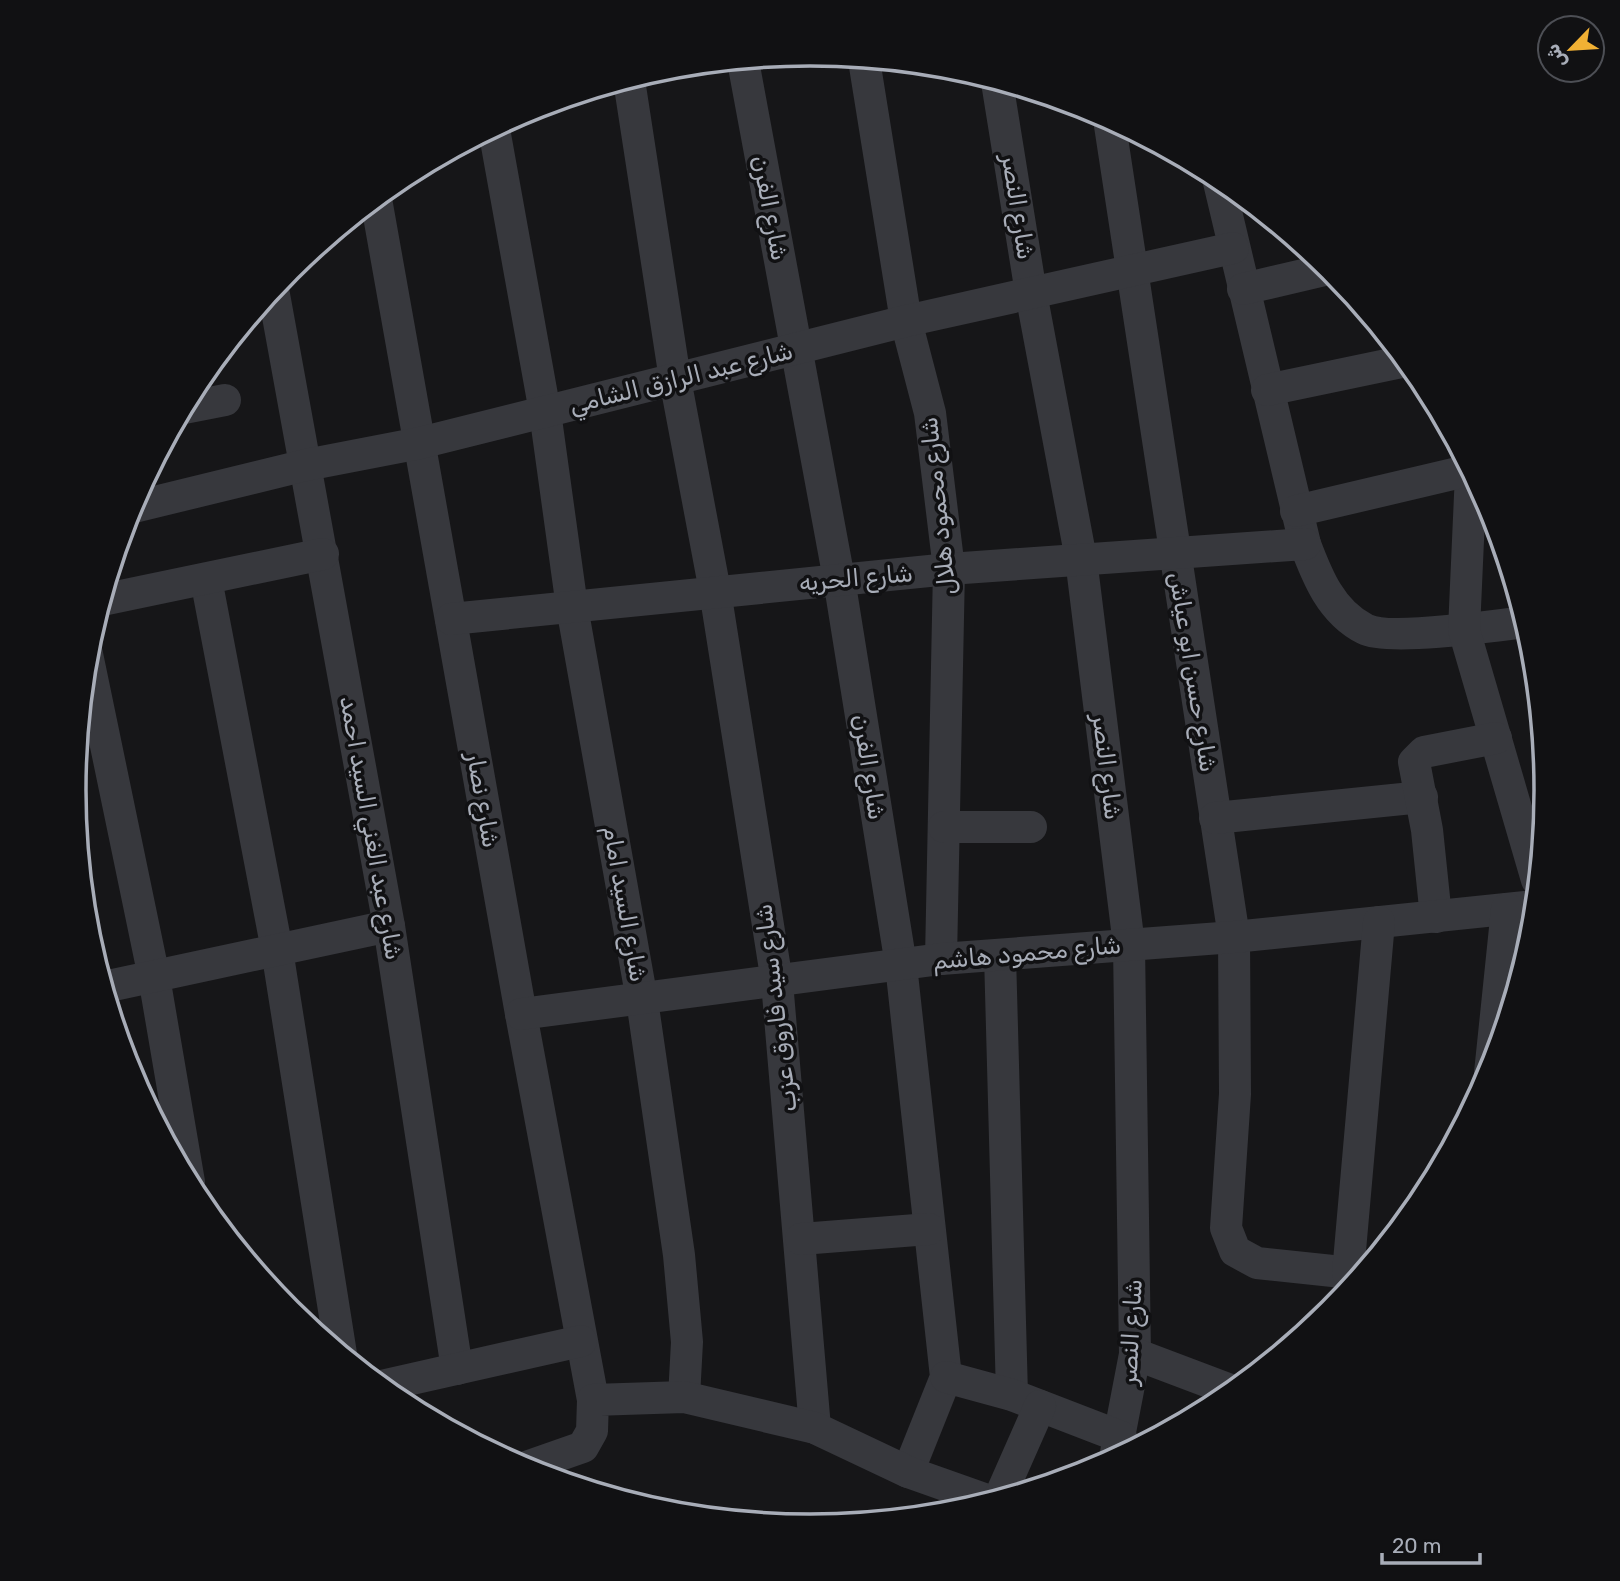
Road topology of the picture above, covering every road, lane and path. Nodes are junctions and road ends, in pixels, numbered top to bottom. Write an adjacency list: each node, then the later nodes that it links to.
1 (865, 69): 15 (street, شارع محمود هلال)
2 (745, 70): 16 (street, شارع الفرن)
3 (630, 89): 18 (street, شارع سيد فاروق عزب)
4 (999, 91): 13 (street, شارع النصر)
5 (1111, 133): 10 (street, شارع حسن ابو عياش)
6 (496, 138): 22 (street, شارع السيد امام)
7 (1222, 196): 9 (street)
8 (378, 210): 23 (street, شارع نصار)
9 (1233, 248): 10 (street, شارع عبد الرازق الشامي); 12 (street)
10 (1132, 270): 13 (street, شارع عبد الرازق الشامي); 30 (street, شارع حسن ابو عياش)
11 (1315, 272): 12 (street)
12 (1243, 289): 19 (street)
13 (1031, 293): 15 (street, شارع عبد الرازق الشامي); 32 (street, شارع النصر)
14 (276, 303): 24 (street, شارع عبد الغني السيد احمد)
15 (906, 321): 16 (street, شارع عبد الرازق الشامي); 33 (street, شارع محمود هلال)
16 (796, 349): 18 (street, شارع عبد الرازق الشامي); 35 (street, شارع الفرن)
17 (1394, 364): 19 (street)
18 (676, 379): 22 (street, شارع عبد الرازق الشامي); 36 (street, شارع سيد فاروق عزب)
19 (1267, 390): 28 (street)
20 (225, 400): 21 (street)
21 (197, 405)
22 (545, 412): 23 (street, شارع عبد الرازق الشامي); 38 (street, شارع السيد امام)
23 (420, 443): 24 (street, شارع عبد الرازق الشامي); 39 (street, شارع نصار)
24 (306, 465): 27 (street, شارع عبد الرازق الشامي); 31 (street, شارع عبد الغني السيد احمد)
25 (1463, 478): 28 (street)
26 (1470, 494): 41 (street)
27 (145, 504)
28 (1296, 511): 29 (street)
29 (1305, 544): 30 (street, شارع الحريه); 41 (street)
30 (1175, 552): 32 (street, شارع الحريه); 45 (street, شارع حسن ابو عياش)
31 (323, 554): 34 (street); 52 (street, شارع عبد الغني السيد احمد)
32 (1081, 559): 33 (street, شارع الحريه); 54 (street, شارع النصر)
33 (949, 569): 35 (street, شارع الحريه); 46 (street, شارع محمود هلال)
34 (206, 579): 37 (street); 55 (street)
35 (839, 579): 36 (street, شارع الحريه); 58 (street, شارع الفرن)
36 (715, 591): 38 (street, شارع الحريه); 60 (street, شارع سيد فاروق عزب)
37 (112, 598)
38 (572, 607): 39 (street, شارع الحريه); 63 (street, شارع السيد امام)
39 (451, 620): 64 (street, شارع نصار)
40 (1514, 623): 41 (street)
41 (1464, 630): 43 (street)
42 (94, 686): 59 (street)
43 (1496, 738): 44 (street); 48 (street)
44 (1422, 797): 45 (street); 50 (street)
45 (1215, 818): 53 (street, شارع حسن ابو عياش)
46 (944, 827): 47 (street); 57 (street, شارع محمود هلال)
47 (1031, 827)
48 (1530, 857)
49 (1521, 908): 50 (street, شارع محمود هاشم); 62 (street)
50 (1436, 917): 51 (street, شارع محمود هاشم)
51 (1379, 922): 53 (street, شارع محمود هاشم); 68 (street)
52 (388, 926): 55 (street); 73 (street, شارع عبد الغني السيد احمد)
53 (1234, 937): 54 (street, شارع محمود هاشم); 69 (street, شارع حسن ابو عياش)
54 (1129, 945): 56 (street, شارع محمود هاشم); 72 (street, شارع النصر)
55 (277, 950): 59 (street); 70 (street)
56 (1000, 955): 57 (street, شارع محمود هاشم); 79 (street)
57 (941, 959): 58 (street, شارع محمود هاشم)
58 (901, 965): 60 (street, شارع محمود هاشم); 66 (street, شارع الفرن)
59 (154, 976): 61 (street); 65 (street)
60 (777, 982): 63 (street, شارع محمود هاشم); 67 (street, شارع سيد فاروق عزب)
61 (113, 985)
62 (1506, 989)
63 (642, 1000): 64 (street, شارع محمود هاشم); 77 (street, شارع السيد امام)
64 (521, 1014): 71 (street, شارع نصار)
65 (183, 1152)
66 (929, 1229): 67 (street); 74 (street, شارع الفرن)
67 (801, 1240): 80 (street, شارع سيد فاروق عزب)
68 (1355, 1266)
69 (1350, 1272)
70 (339, 1340)
71 (581, 1341): 73 (street); 78 (street, شارع نصار)
72 (1135, 1354): 76 (street); 81 (street, شارع النصر)
73 (457, 1369): 75 (street)
74 (946, 1377): 79 (street); 84 (street, شارع الفرن)
75 (395, 1383)
76 (1220, 1386)
77 (684, 1397): 78 (street); 80 (street)
78 (593, 1400): 83 (street, شارع نصار)
79 (1026, 1400): 82 (street); 85 (street)
80 (815, 1427): 84 (street)
81 (1118, 1445)
82 (1116, 1446)
83 (540, 1462)
84 (908, 1472): 86 (street)
85 (1002, 1489)
86 (974, 1495)

